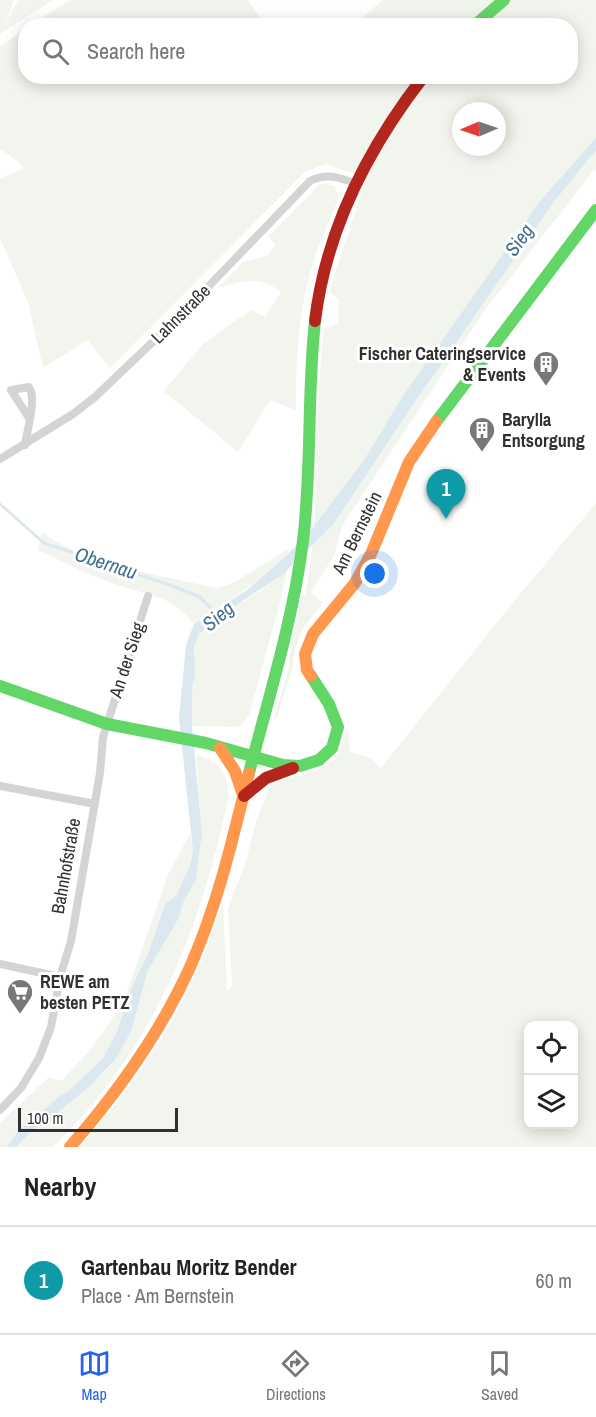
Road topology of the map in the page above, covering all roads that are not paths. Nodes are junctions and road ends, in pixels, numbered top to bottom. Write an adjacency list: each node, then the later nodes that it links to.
1 (504, 0): 2 (main road)
2 (483, 18)
3 (418, 84): 4 (main road)
4 (356, 184): 7 (street, Lahnstraße); 13 (main road)
5 (596, 210): 14 (main road, Am Bernstein)
6 (30, 418): 7 (street)
7 (25, 445): 8 (street, Lahnstraße)
8 (0, 459)
9 (148, 596): 11 (street, An der Sieg)
10 (0, 686): 11 (main road)
11 (107, 724): 12 (main road); 17 (street, Bahnhofstraße)
12 (220, 747): 13 (main road); 16 (main road)
13 (254, 757): 14 (main road); 16 (main road)
14 (300, 766): 16 (main road, Am Bernstein)
15 (0, 786): 17 (street)
16 (244, 797): 21 (main road)
17 (95, 804): 19 (street, Bahnhofstraße)
18 (0, 964): 19 (street)
19 (60, 977): 20 (street, Bahnhofstraße)
20 (0, 1110)
21 (70, 1147)

